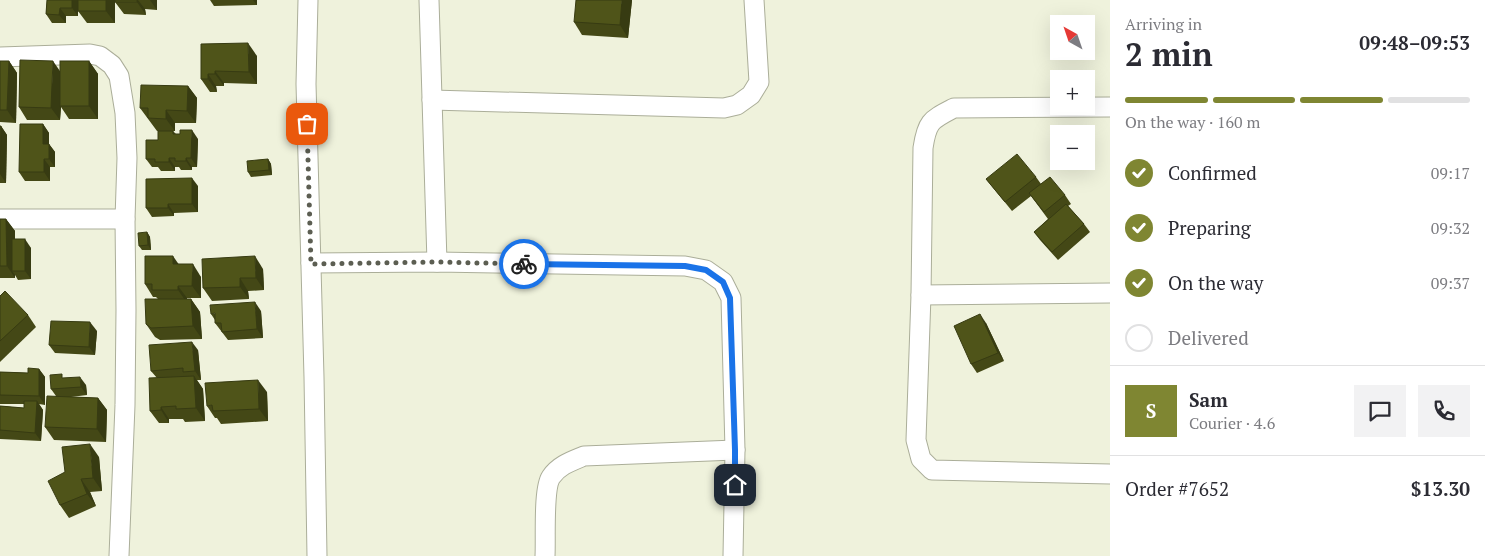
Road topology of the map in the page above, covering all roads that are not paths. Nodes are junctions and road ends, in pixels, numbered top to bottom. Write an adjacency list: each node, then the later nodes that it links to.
1 (308, 0): 10 (street)
2 (429, 0): 5 (street)
3 (754, 0): 5 (street)
4 (0, 56): 8 (street)
5 (432, 100): 9 (street)
6 (1110, 108): 12 (street)
7 (0, 218): 8 (street)
8 (125, 219): 15 (street)
9 (437, 262): 10 (street); 13 (street)
10 (311, 264): 16 (street)
11 (1110, 293): 12 (street)
12 (921, 295): 14 (street)
13 (735, 450): 17 (street); 18 (street)
14 (1110, 474)
15 (119, 556)
16 (317, 556)
17 (545, 556)
18 (733, 556)

